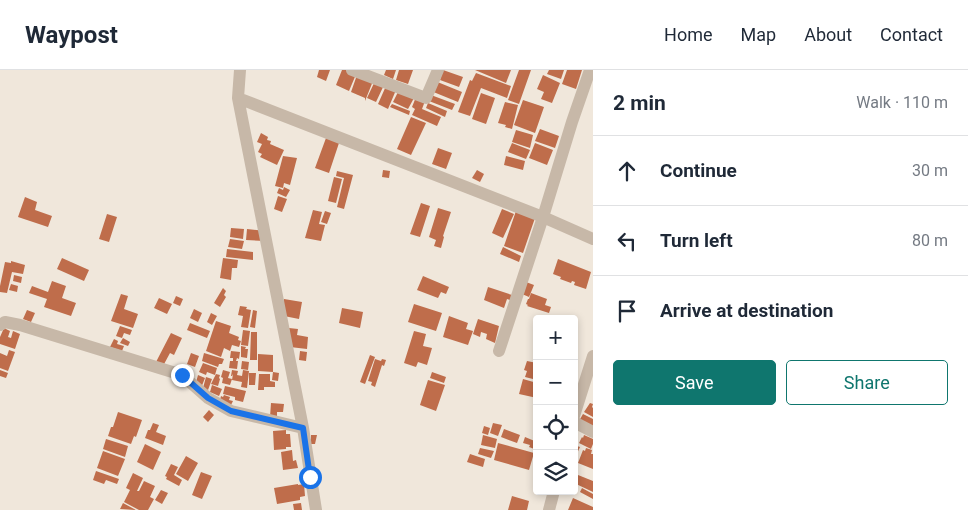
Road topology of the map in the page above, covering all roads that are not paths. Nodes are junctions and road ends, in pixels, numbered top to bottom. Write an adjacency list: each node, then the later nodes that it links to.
1 (240, 70): 5 (street)
2 (352, 70): 3 (street)
3 (438, 70)
4 (590, 70): 6 (street)
5 (238, 98): 6 (street); 13 (street)
6 (543, 217): 7 (street); 9 (street)
7 (593, 239)
8 (0, 325): 13 (street)
9 (500, 351)
10 (593, 358): 11 (street)
11 (578, 405)
12 (578, 424): 14 (street)
13 (303, 428): 16 (street)
14 (593, 432)
15 (553, 495): 17 (street)
16 (316, 510)
17 (550, 510)

